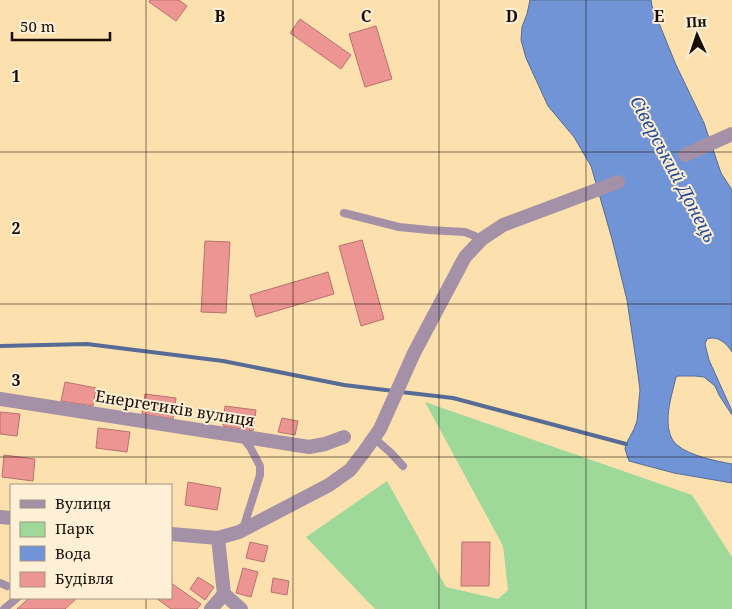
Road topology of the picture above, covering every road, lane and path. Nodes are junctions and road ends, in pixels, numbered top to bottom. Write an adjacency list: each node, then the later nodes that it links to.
1 (732, 134): 2 (street)
2 (685, 155)
3 (618, 182): 5 (street)
4 (344, 213): 5 (lane)
5 (482, 239): 7 (street)
6 (0, 399): 8 (street, Енергетиків вулиця)
7 (377, 433): 10 (lane); 11 (street)
8 (242, 436): 9 (street, Енергетиків вулиця); 11 (lane)
9 (344, 437)
10 (403, 466)
11 (243, 530): 13 (street)
12 (172, 534): 13 (street)
13 (218, 538): 14 (street)
14 (224, 594): 17 (street); 18 (street)
15 (15, 599): 16 (lane)
16 (4, 609)
17 (211, 609)
18 (241, 609)

